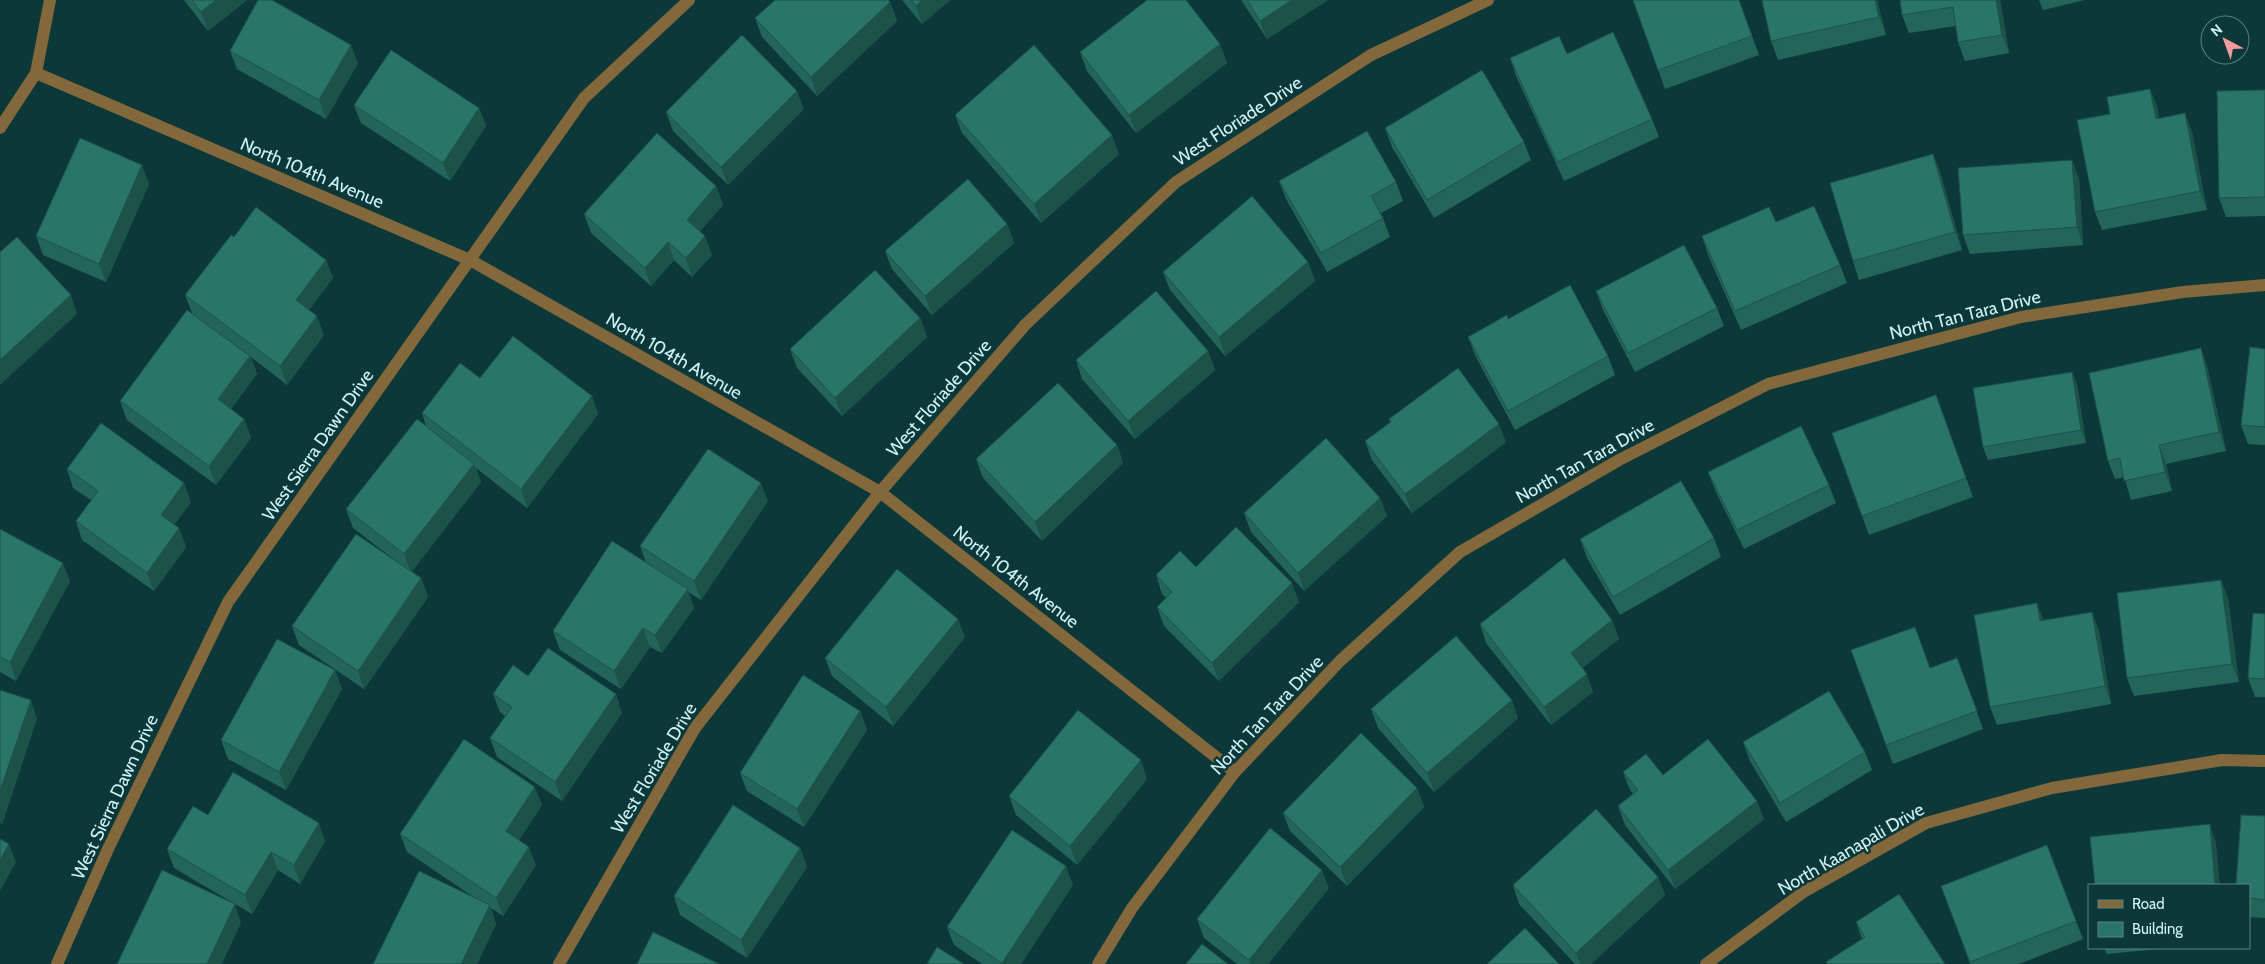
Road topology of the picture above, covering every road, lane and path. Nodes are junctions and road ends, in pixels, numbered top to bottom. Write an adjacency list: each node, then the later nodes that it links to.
1 (50, 0): 4 (street)
2 (689, 0): 6 (street, West Sierra Dawn Drive)
3 (1488, 0): 8 (street, West Floriade Drive)
4 (36, 72): 5 (street); 6 (street, North 104th Avenue)
5 (0, 128)
6 (470, 260): 8 (street, North 104th Avenue); 11 (street, West Sierra Dawn Drive)
7 (2265, 285): 10 (street, North Tan Tara Drive)
8 (880, 492): 10 (street, North 104th Avenue); 12 (street, West Floriade Drive)
9 (2265, 761): 14 (street, North Kaanapali Drive)
10 (1235, 772): 13 (street, North Tan Tara Drive)
11 (57, 964)
12 (559, 964)
13 (1098, 964)
14 (1706, 964)

